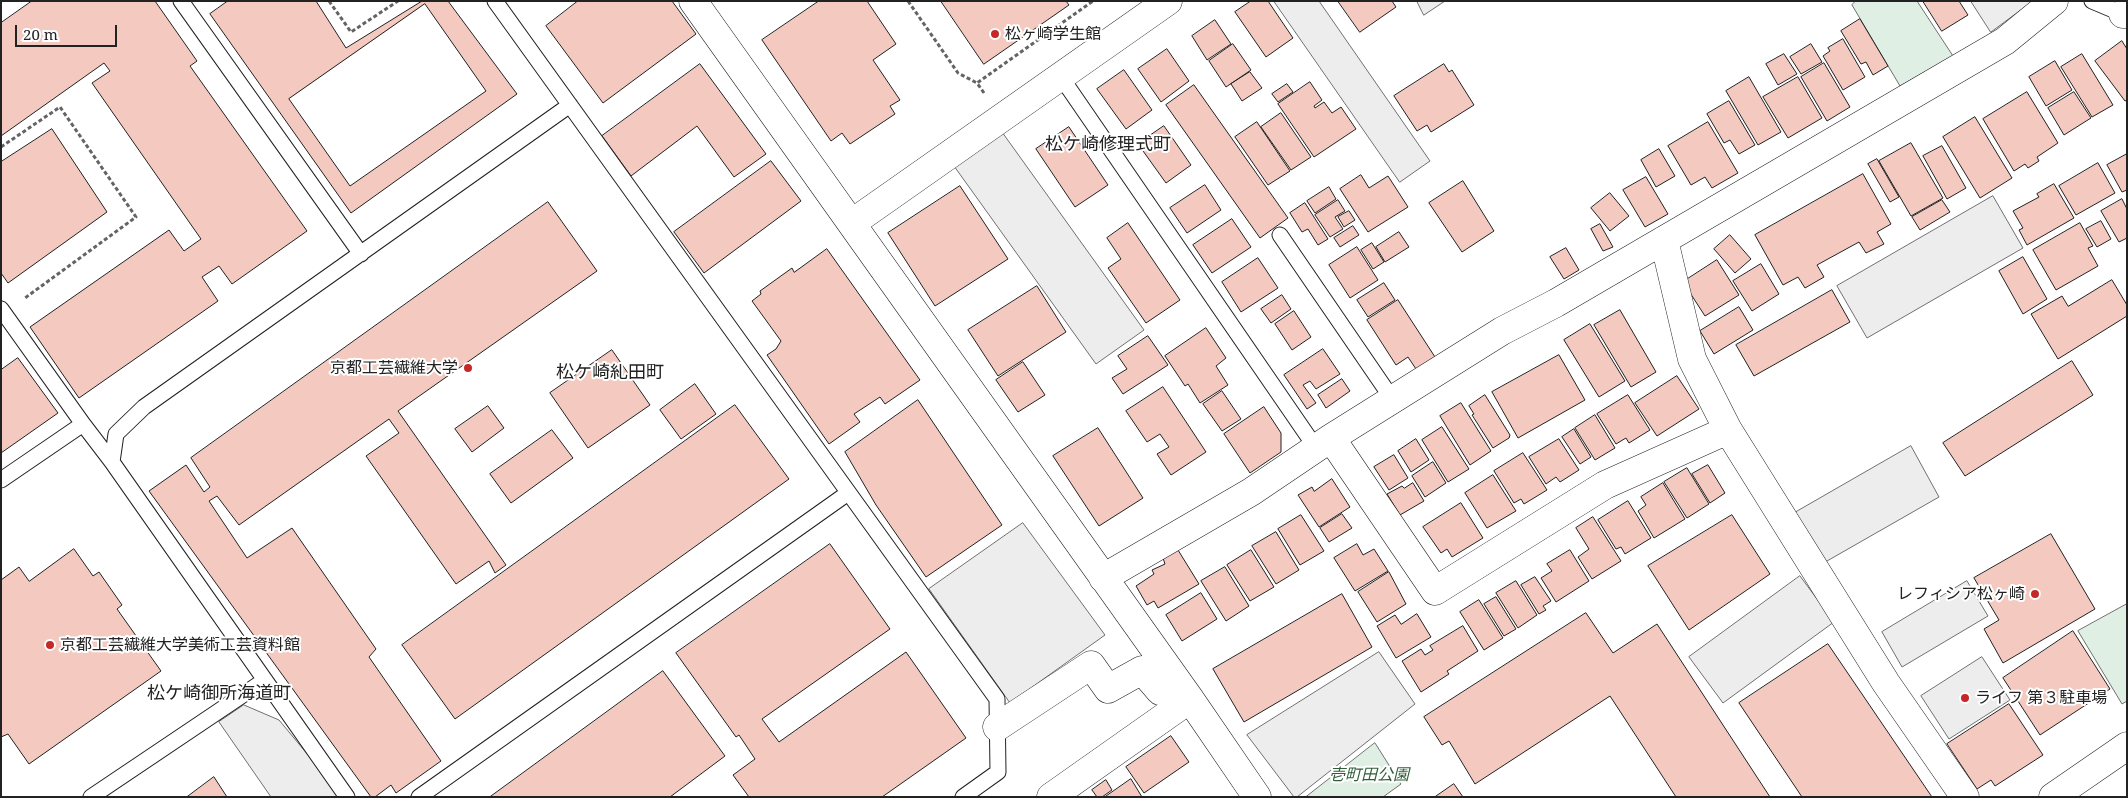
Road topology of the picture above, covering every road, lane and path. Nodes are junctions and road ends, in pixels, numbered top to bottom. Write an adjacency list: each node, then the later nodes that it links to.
1 (181, 1): 20 (lane)
2 (329, 1): 3 (path)
3 (398, 1)
4 (495, 1): 14 (lane)
5 (693, 1): 17 (street)
6 (908, 1): 13 (path)
7 (1093, 1): 13 (path)
8 (1168, 1): 12 (street)
9 (2054, 1): 19 (street)
10 (2092, 1): 11 (lane)
11 (2125, 16)
12 (1061, 77): 15 (street); 25 (lane)
13 (977, 83): 15 (path)
14 (570, 105): 20 (lane); 28 (lane)
15 (1002, 118): 17 (street)
16 (1, 147): 21 (path)
17 (852, 223): 29 (street)
18 (1280, 235): 22 (lane)
19 (1664, 240): 22 (street); 24 (street)
20 (361, 254): 26 (lane)
21 (3, 311): 23 (lane)
22 (1392, 400): 25 (street)
23 (83, 424): 26 (lane); 27 (lane)
24 (1728, 430): 25 (street); 40 (street)
25 (1323, 443): 29 (street)
26 (112, 462): 30 (lane)
27 (1, 480)
28 (848, 492): 32 (lane); 36 (lane)
29 (1103, 578): 31 (street)
30 (265, 680): 34 (lane); 35 (lane)
31 (1184, 691): 32 (street); 38 (street); 39 (street)
32 (997, 727): 37 (lane)
33 (2127, 746): 41 (street)
34 (91, 797)
35 (347, 797)
36 (419, 797)
37 (963, 797)
38 (1051, 797)
39 (1257, 797)
40 (1965, 797)
41 (2053, 797)

